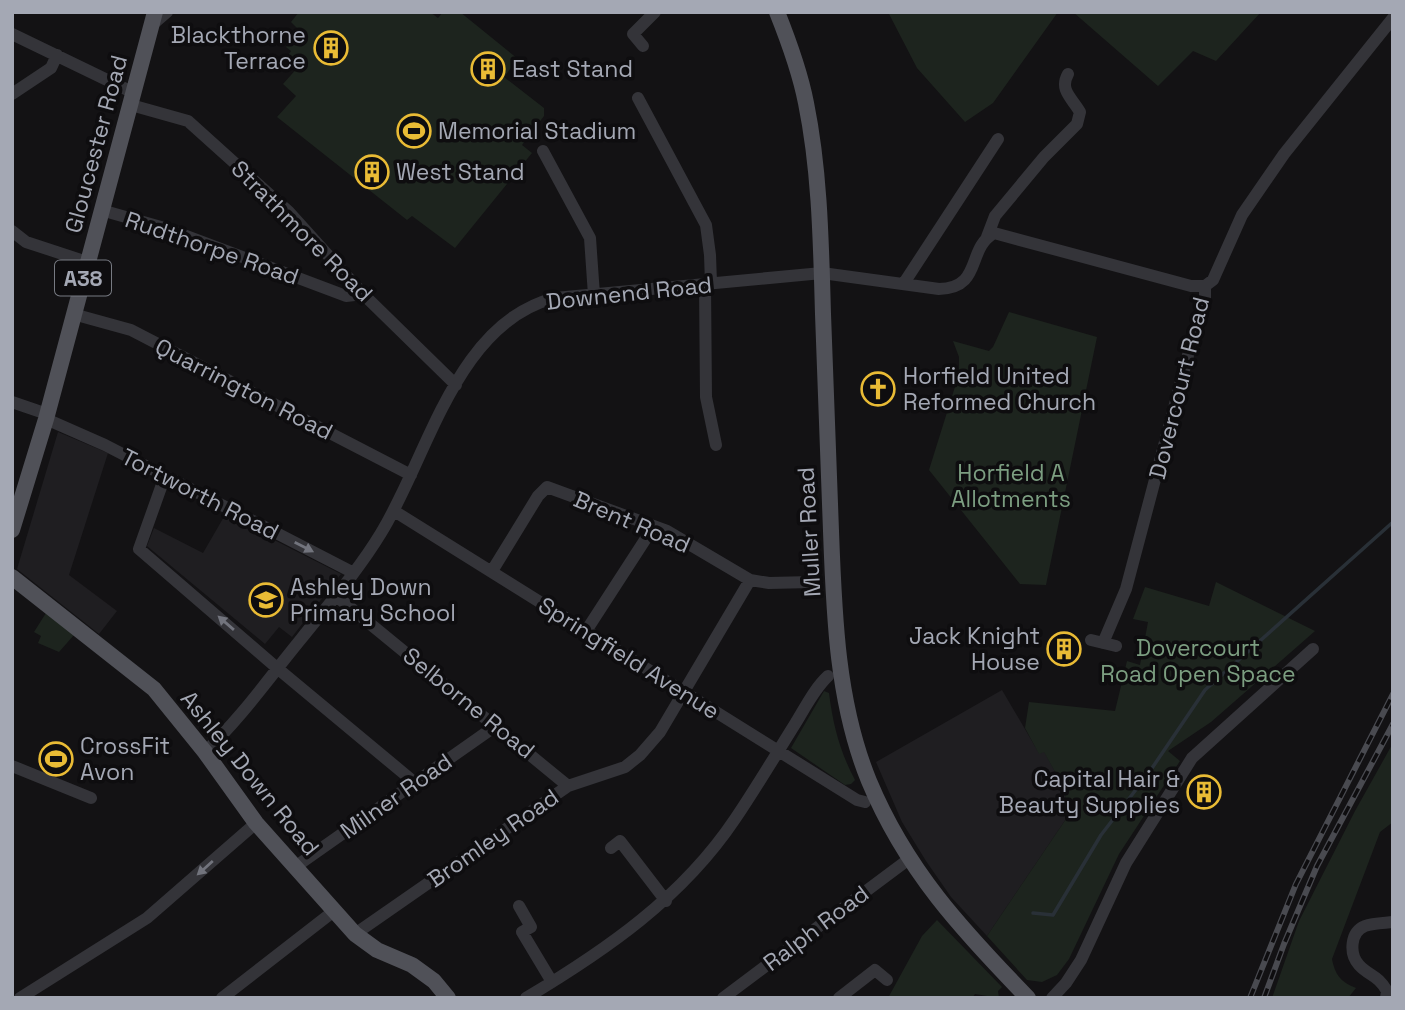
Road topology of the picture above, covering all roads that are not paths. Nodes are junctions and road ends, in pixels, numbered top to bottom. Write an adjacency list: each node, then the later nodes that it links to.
1 (167, 12): 5 (street)
2 (655, 12): 7 (street)
3 (777, 12): 19 (main road, Muller Road)
4 (1393, 18): 22 (street, Dovercourt Road)
5 (153, 19): 12 (main road, Gloucester Road / A38)
6 (12, 34): 8 (street, Strathmore Road)
7 (643, 46)
8 (57, 55): 10 (street); 12 (street, Strathmore Road)
9 (1068, 74): 17 (street)
10 (12, 94)
11 (638, 98): 21 (street)
12 (133, 99): 15 (main road, Gloucester Road / A38); 23 (street, Strathmore Road)
13 (998, 139): 20 (street)
14 (543, 152): 24 (street)
15 (101, 210): 18 (main road, Gloucester Road / A38); 23 (street, Rudthorpe Road)
16 (12, 231): 18 (street)
17 (987, 237): 20 (street, Downend Road); 22 (street)
18 (87, 262): 25 (main road, Gloucester Road / A38)
19 (822, 273): 20 (street, Downend Road); 21 (street, Downend Road); 39 (main road, Muller Road)
20 (904, 283)
21 (708, 284): 24 (street, Downend Road); 29 (street)
22 (1205, 286): 42 (street, Dovercourt Road)
23 (363, 294): 26 (street, Strathmore Road)
24 (594, 295): 26 (street, Downend Road)
25 (74, 314): 28 (main road, Gloucester Road / A38); 30 (street, Quarrington Road)
26 (456, 384): 30 (street, Downend Road)
27 (12, 402): 28 (street, Tortworth Road)
28 (46, 416): 31 (street, Tortworth Road); 34 (main road, Gloucester Road / A38)
29 (716, 445)
30 (411, 475): 32 (street, Downend Road)
31 (165, 476): 36 (street, Tortworth Road, one-way to 36); 44 (street, one-way to 31)
32 (394, 511): 35 (street, Springfield Avenue); 36 (street, Downend Road)
33 (654, 526): 35 (street, Brent Road); 38 (street, Brent Road); 41 (street)
34 (12, 530)
35 (492, 571): 41 (street, Springfield Avenue)
36 (352, 572): 40 (street, Downend Road)
37 (12, 577): 48 (main road, Ashley Down Road)
38 (750, 580): 39 (street, Brent Road); 46 (street, Bromley Road)
39 (822, 581): 57 (main road, Muller Road)
40 (335, 595): 44 (street, Downend Road); 47 (street, Selborne Road)
41 (586, 631): 46 (street, Springfield Avenue)
42 (1104, 643)
43 (1313, 649): 74 (street)
44 (277, 668): 48 (street, Downend Road); 51 (street)
45 (828, 676): 49 (street)
46 (683, 692): 49 (street, Springfield Avenue); 52 (street, Bromley Road)
47 (497, 725): 51 (street, Milner Road); 52 (street, Selborne Road)
48 (205, 752): 55 (main road, Ashley Down Road)
49 (777, 752): 54 (street, Springfield Avenue); 59 (street)
50 (12, 766): 53 (street)
51 (414, 782): 58 (street, Milner Road)
52 (568, 786): 63 (street, Bromley Road)
53 (90, 798)
54 (865, 802)
55 (256, 823): 58 (main road, Ashley Down Road); 68 (street, one-way to 68)
56 (611, 848): 59 (street)
57 (909, 859): 67 (street, Ralph Road); 73 (main road, Muller Road)
58 (295, 867): 61 (main road, Ashley Down Road)
59 (666, 901): 65 (street)
60 (519, 906): 65 (street)
61 (334, 911): 63 (main road, Ashley Down Road); 69 (street)
62 (1393, 922): 66 (street)
63 (355, 934): 70 (main road, Ashley Down Road)
64 (887, 980): 72 (street)
65 (552, 982): 71 (street)
66 (1389, 993)
67 (725, 997)
68 (20, 998)
69 (222, 998)
70 (448, 998)
71 (526, 998)
72 (839, 998)
73 (1028, 998)
74 (1052, 998)

